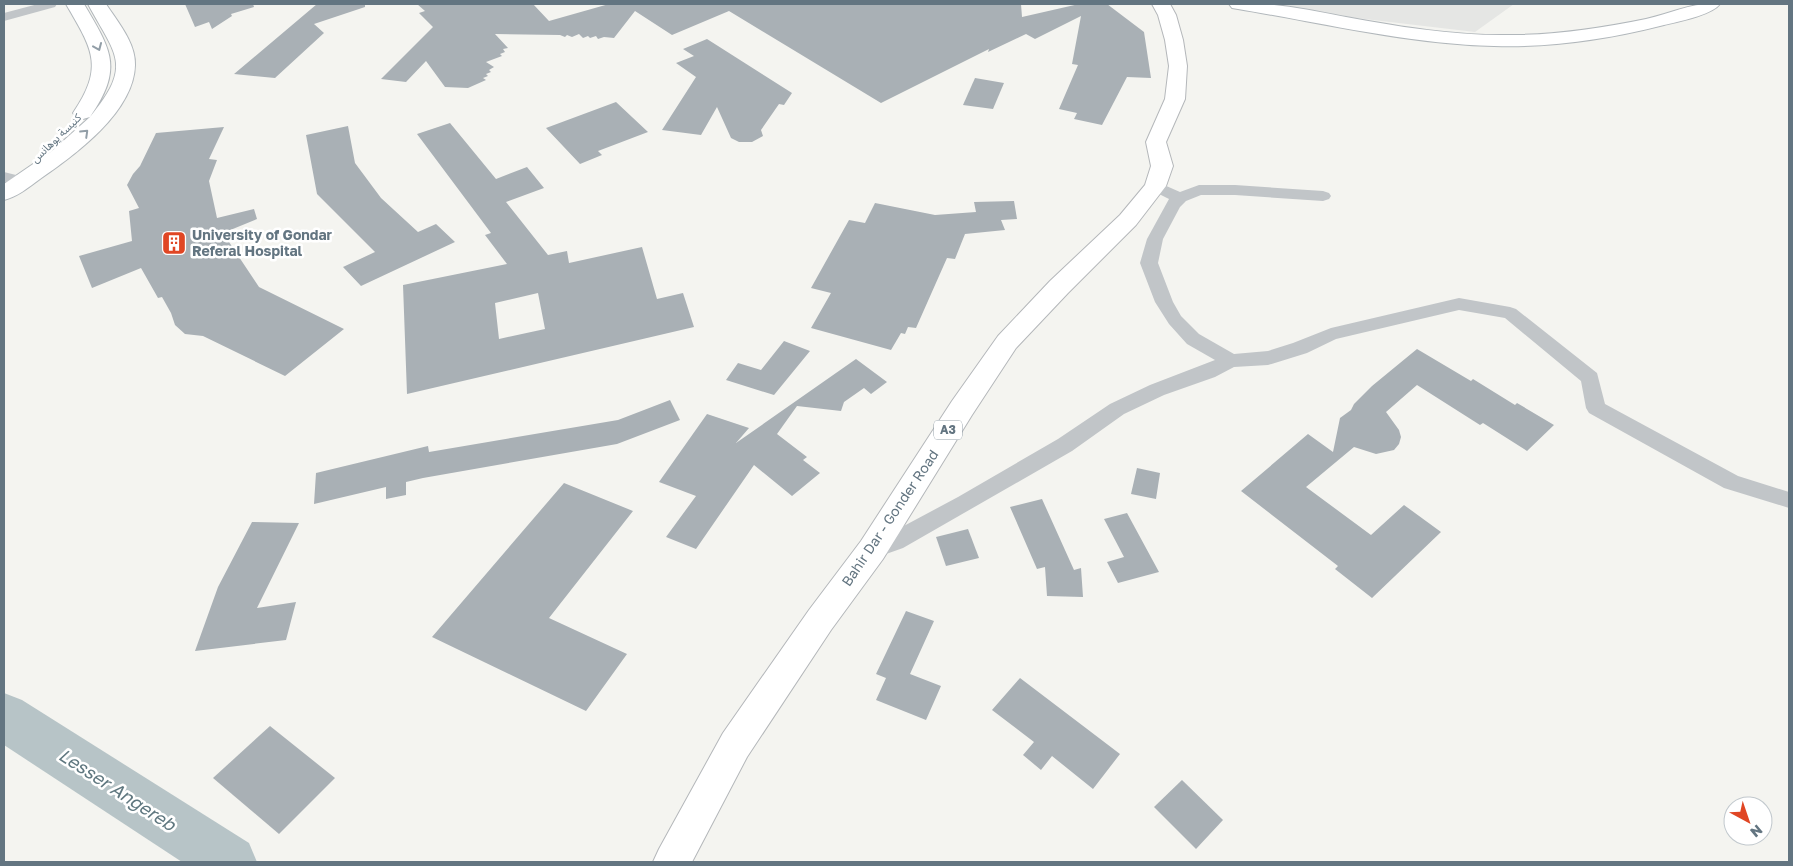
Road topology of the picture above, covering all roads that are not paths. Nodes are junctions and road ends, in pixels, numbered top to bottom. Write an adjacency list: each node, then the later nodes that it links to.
1 (51, 4): 7 (street)
2 (75, 4): 9 (main road, كنيسة يوهانس, one-way to 9)
3 (97, 4): 8 (main road)
4 (1161, 4): 11 (main road, Bahir Dar - Gonder Road / A3)
5 (1238, 4): 6 (main road)
6 (1711, 4)
7 (4, 17)
8 (126, 66): 9 (street); 10 (main road, one-way to 8)
9 (102, 68): 10 (main road, كنيسة يوهانس)
10 (8, 182)
11 (1156, 186): 13 (street); 16 (main road, Bahir Dar - Gonder Road / A3)
12 (1323, 196): 13 (street)
13 (1180, 198): 14 (street)
14 (1231, 361): 15 (street); 16 (street)
15 (1789, 500)
16 (872, 550): 17 (main road, Bahir Dar - Gonder Road / A3)
17 (672, 862)

